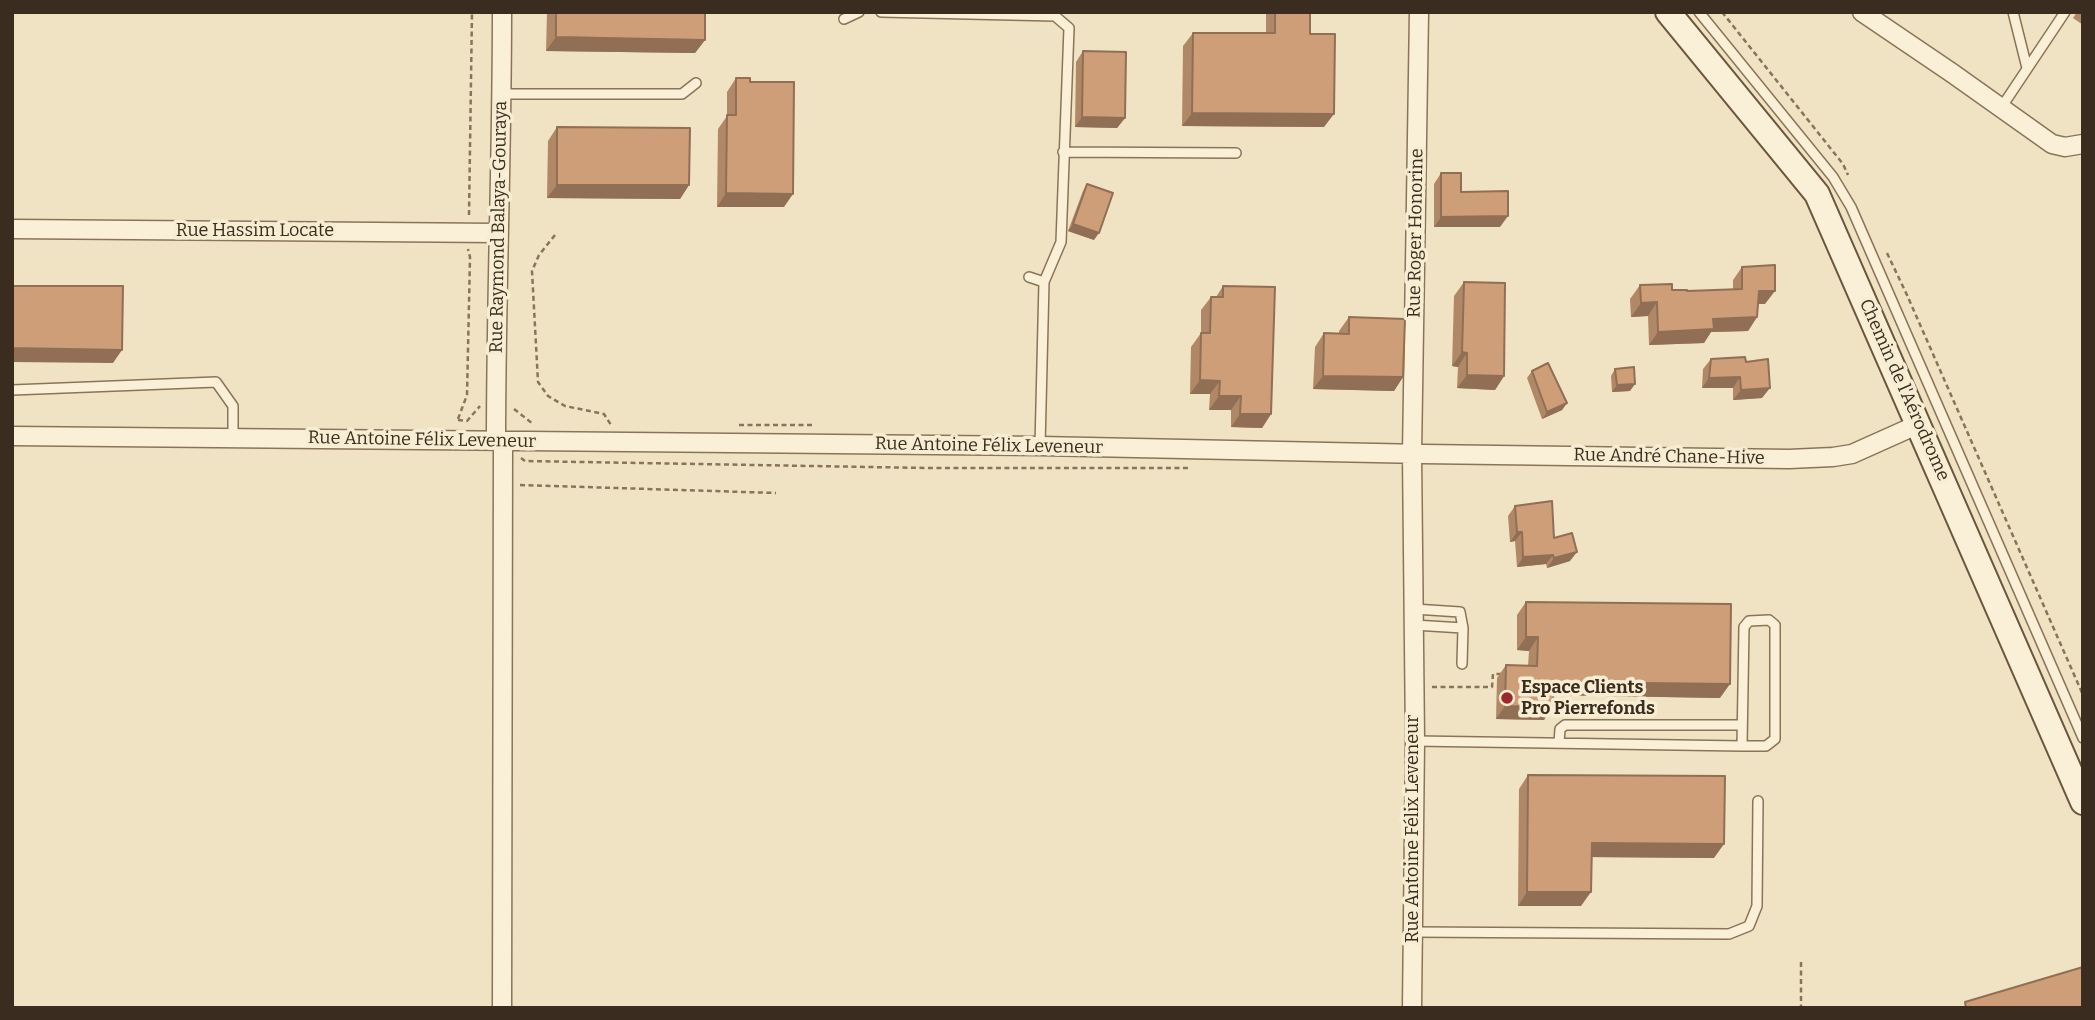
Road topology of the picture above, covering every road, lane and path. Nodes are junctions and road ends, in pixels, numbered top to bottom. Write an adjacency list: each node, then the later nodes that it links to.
1 (502, 12): 13 (street, Rue Raymond Balaya-Gouraya)
2 (859, 12): 10 (lane)
3 (881, 12): 16 (lane)
4 (1419, 12): 40 (street, Rue Roger Honorine)
5 (1668, 12): 31 (main road, Chemin de l'Aérodrome)
6 (1699, 12): 50 (lane)
7 (1862, 12): 14 (street)
8 (2013, 12): 11 (lane)
9 (2065, 12): 11 (lane)
10 (844, 19)
11 (2027, 68): 14 (lane)
12 (696, 83): 13 (lane)
13 (502, 94): 19 (street, Rue Raymond Balaya-Gouraya)
14 (2001, 108): 15 (street)
15 (2083, 144)
16 (1063, 152): 17 (lane); 24 (lane)
17 (1236, 153)
18 (12, 229): 19 (street, Rue Hassim Locate)
19 (497, 233): 38 (street, Rue Raymond Balaya-Gouraya)
20 (555, 235): 35 (path)
21 (468, 247): 22 (path)
22 (477, 249)
23 (1029, 277): 24 (lane)
24 (1044, 282): 39 (lane)
25 (12, 390): 37 (lane)
26 (480, 405): 28 (path)
27 (511, 408): 34 (path)
28 (458, 420)
29 (599, 424): 35 (path)
30 (618, 424): 35 (path)
31 (1919, 424): 40 (street, Rue André Chane-Hive); 55 (main road, Chemin de l'Aérodrome)
32 (736, 425): 33 (path)
33 (815, 425)
34 (537, 430)
35 (612, 433): 38 (street, Rue Antoine Félix Leveneur); 39 (street, Rue Antoine Félix Leveneur)
36 (12, 436): 37 (street, Rue Antoine Félix Leveneur)
37 (233, 438): 38 (street, Rue Antoine Félix Leveneur)
38 (500, 441): 41 (path); 42 (street, Rue Raymond Balaya-Gouraya)
39 (1040, 446): 40 (street, Rue Antoine Félix Leveneur)
40 (1412, 454): 44 (street, Rue Antoine Félix Leveneur)
41 (1195, 468)
42 (503, 485): 43 (path); 58 (street, Rue Raymond Balaya-Gouraya)
43 (776, 493)
44 (1414, 617): 45 (lane); 45 (lane); 51 (street, Rue Antoine Félix Leveneur)
45 (1463, 628): 46 (lane)
46 (1462, 664)
47 (1503, 674): 48 (path)
48 (1429, 687)
49 (1742, 725): 52 (lane); 53 (lane); 53 (lane)
50 (2083, 738)
51 (1415, 741): 52 (lane); 56 (street, Rue Antoine Félix Leveneur)
52 (1559, 743): 53 (lane)
53 (1742, 746)
54 (1758, 801): 56 (lane)
55 (2083, 802)
56 (1413, 932): 59 (street, Rue Antoine Félix Leveneur)
57 (1801, 962): 60 (path)
58 (502, 1008)
59 (1412, 1008)
60 (1801, 1008)

